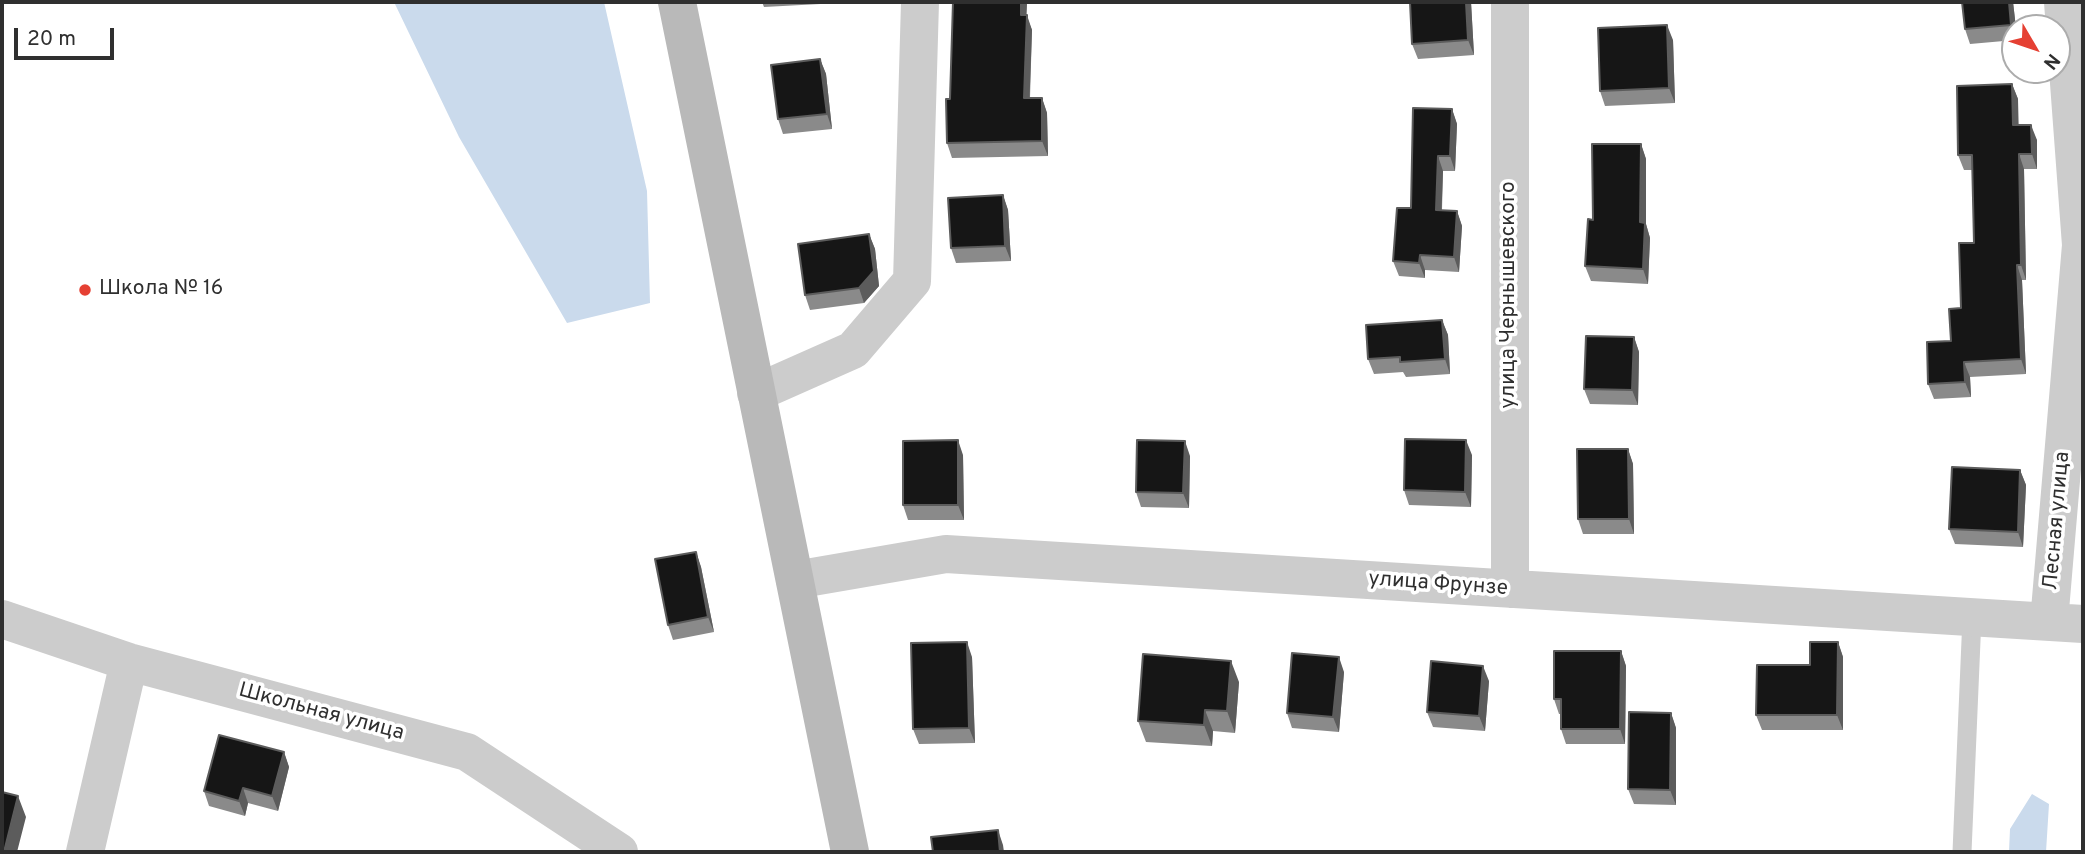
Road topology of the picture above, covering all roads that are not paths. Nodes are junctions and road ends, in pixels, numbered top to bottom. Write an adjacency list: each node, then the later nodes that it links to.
1 (677, 2): 5 (street)
2 (920, 2): 5 (street)
3 (1510, 2): 7 (street, улица Чернышевского)
4 (2063, 2): 10 (street, Лесная улица)
5 (757, 393): 6 (street)
6 (795, 580): 7 (street, улица Фрунзе); 14 (street)
7 (1510, 589): 8 (street, улица Фрунзе)
8 (1972, 617): 10 (street, улица Фрунзе); 15 (lane)
9 (2, 619): 11 (street, Школьная улица)
10 (2066, 623)
11 (129, 662): 12 (street); 13 (street, Школьная улица)
12 (85, 852)
13 (619, 852)
14 (850, 852)
15 (1962, 852)

